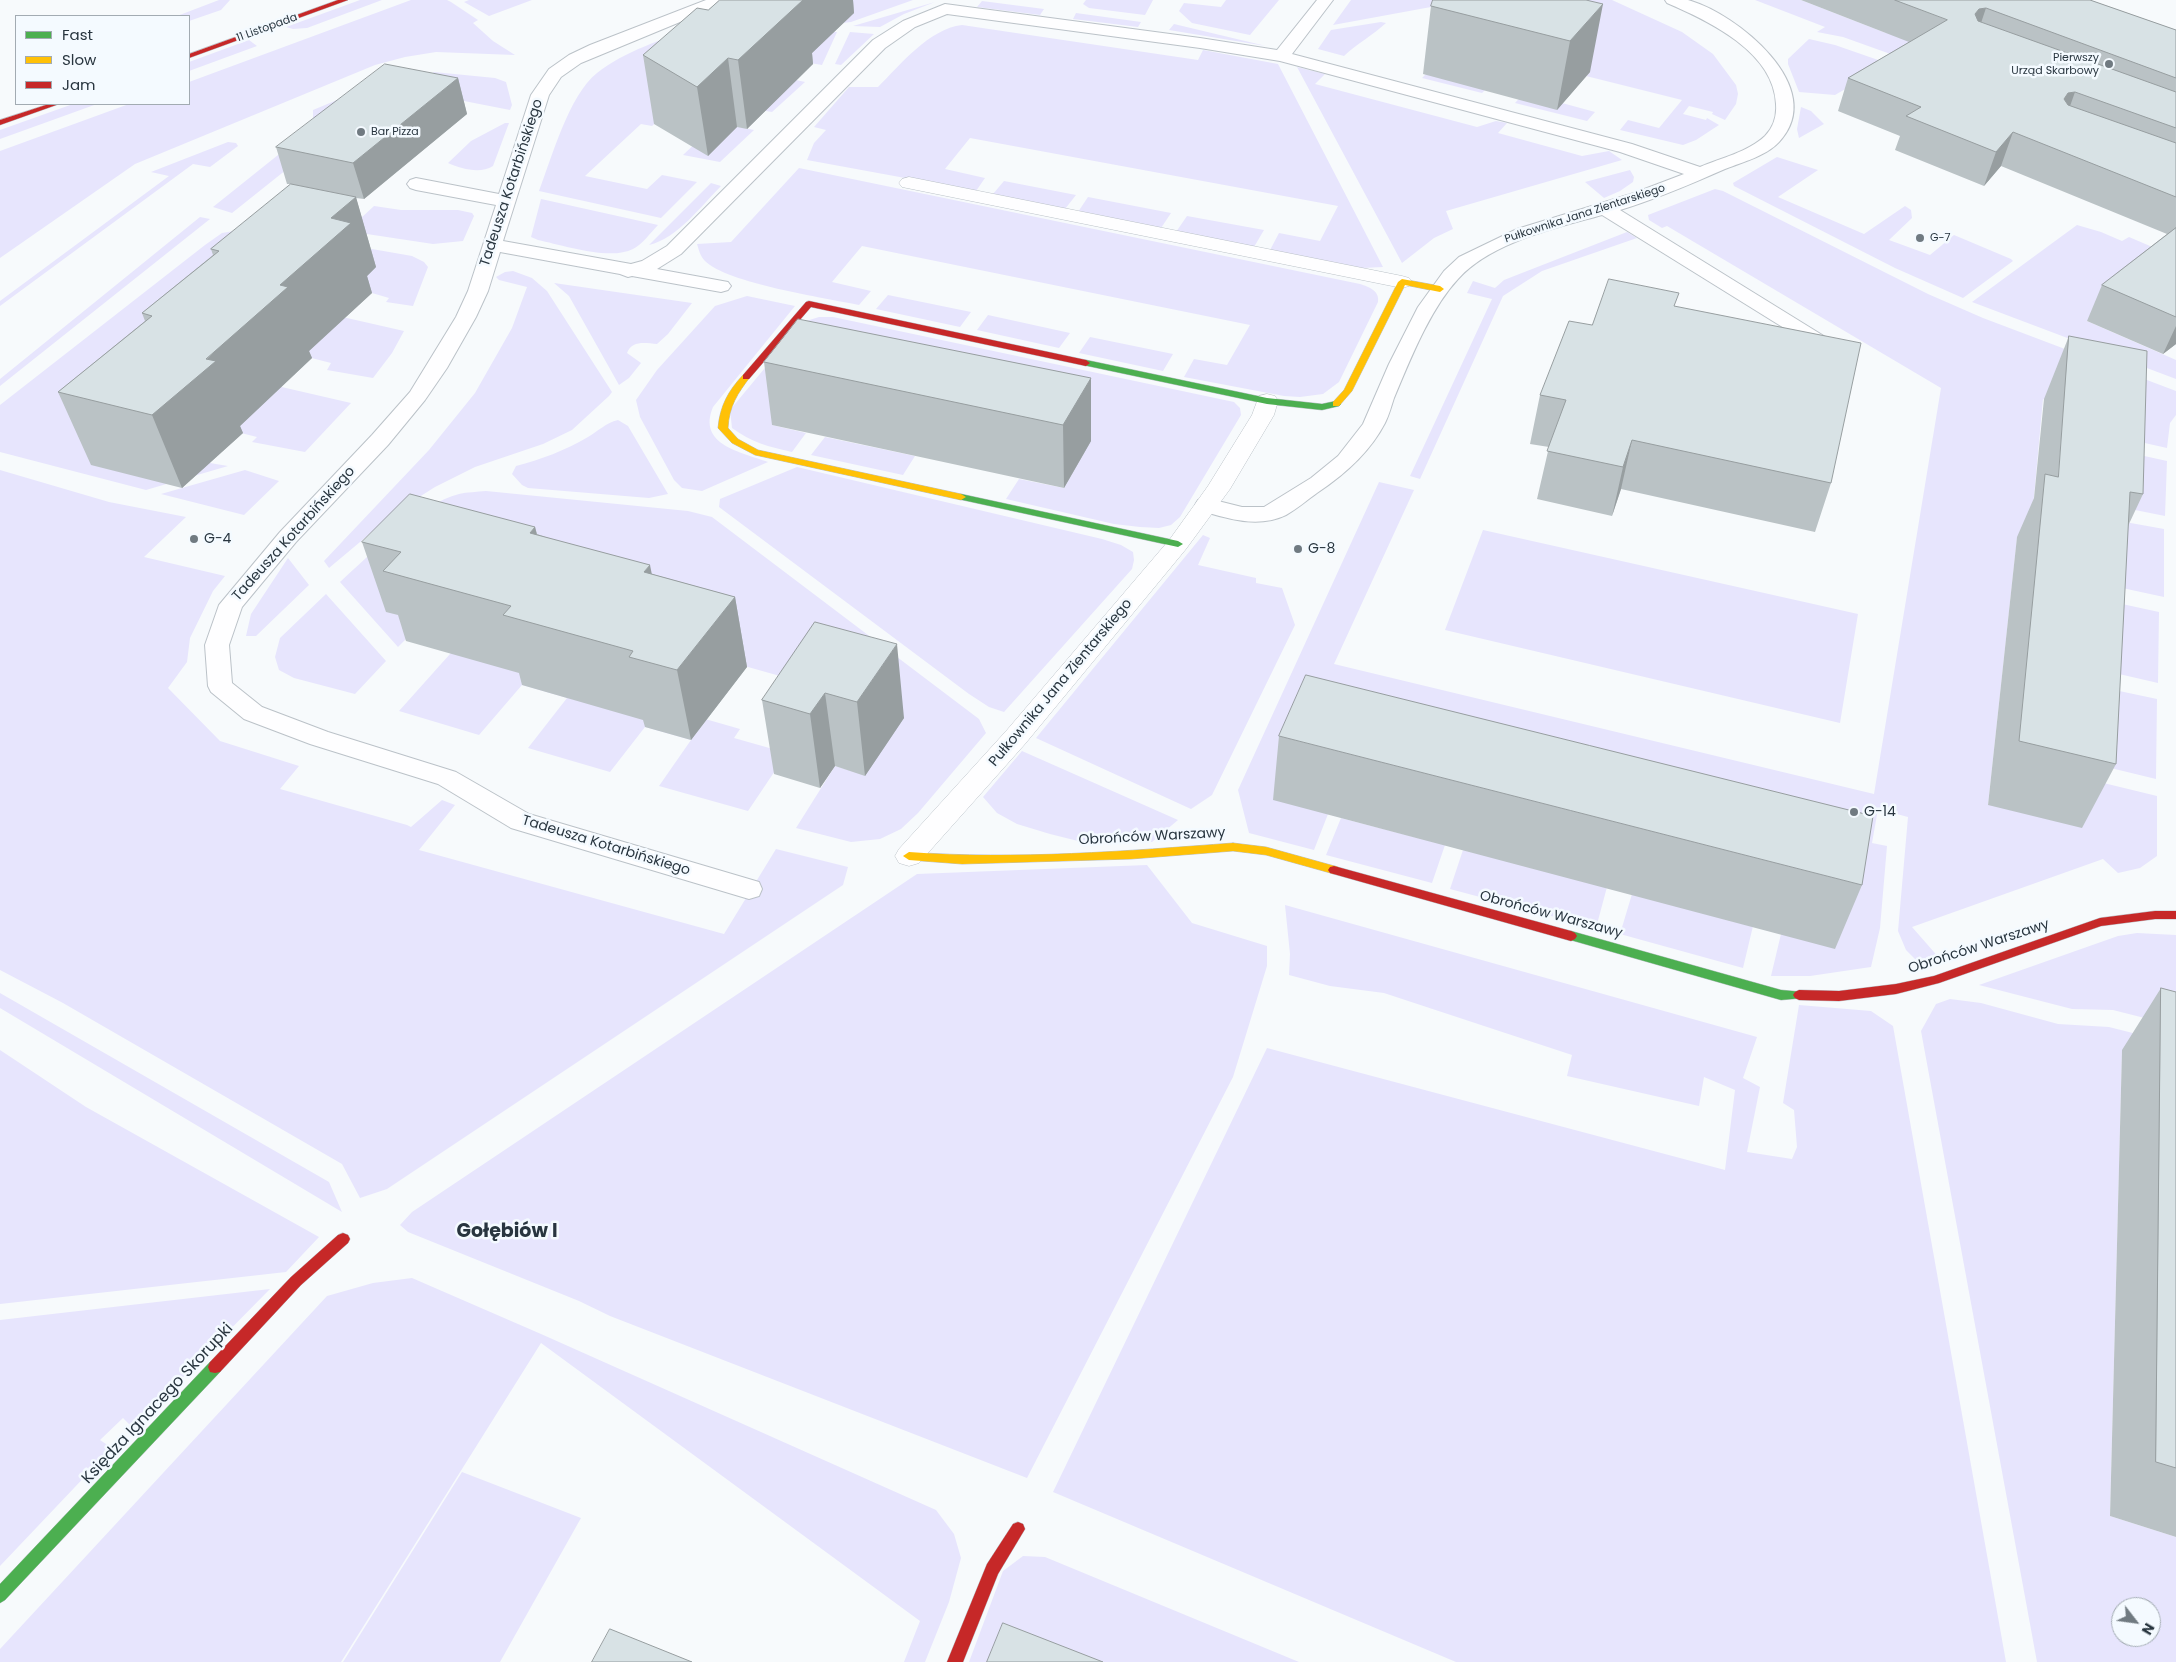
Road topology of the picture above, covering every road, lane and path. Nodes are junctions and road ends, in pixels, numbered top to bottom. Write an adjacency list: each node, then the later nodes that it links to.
1 (342, 0): 5 (street, 11 Listopada)
2 (720, 0): 12 (lane, Tadeusza Kotarbińskiego)
3 (1325, 0): 6 (lane)
4 (1673, 0): 9 (lane, Pułkownika Jana Zientarskiego)
5 (190, 56)
6 (1281, 56): 9 (lane); 15 (lane)
7 (52, 105): 8 (street)
8 (0, 123)
9 (1702, 174): 13 (lane, Pułkownika Jana Zientarskiego)
10 (909, 183): 16 (street)
11 (416, 184): 12 (lane)
12 (505, 201): 14 (lane, Tadeusza Kotarbińskiego)
13 (1604, 208): 18 (lane, Pułkownika Jana Zientarskiego); 19 (lane)
14 (492, 245): 15 (lane); 24 (lane, Tadeusza Kotarbińskiego)
15 (628, 271): 17 (lane)
16 (1402, 282): 18 (street); 20 (street)
17 (721, 286)
18 (1440, 289): 21 (lane, Pułkownika Jana Zientarskiego)
19 (1820, 342)
20 (1267, 401): 21 (street, Pułkownika Jana Zientarskiego); 22 (street)
21 (1206, 505): 22 (street, Pułkownika Jana Zientarskiego)
22 (1178, 544): 23 (street, Pułkownika Jana Zientarskiego)
23 (909, 856): 25 (street, Obrońców Warszawy)
24 (749, 888)
25 (2176, 915)
26 (343, 1240): 28 (street, Księdza Ignacego Skorupki)
27 (1018, 1529): 29 (street)
28 (0, 1595)
29 (955, 1662)

